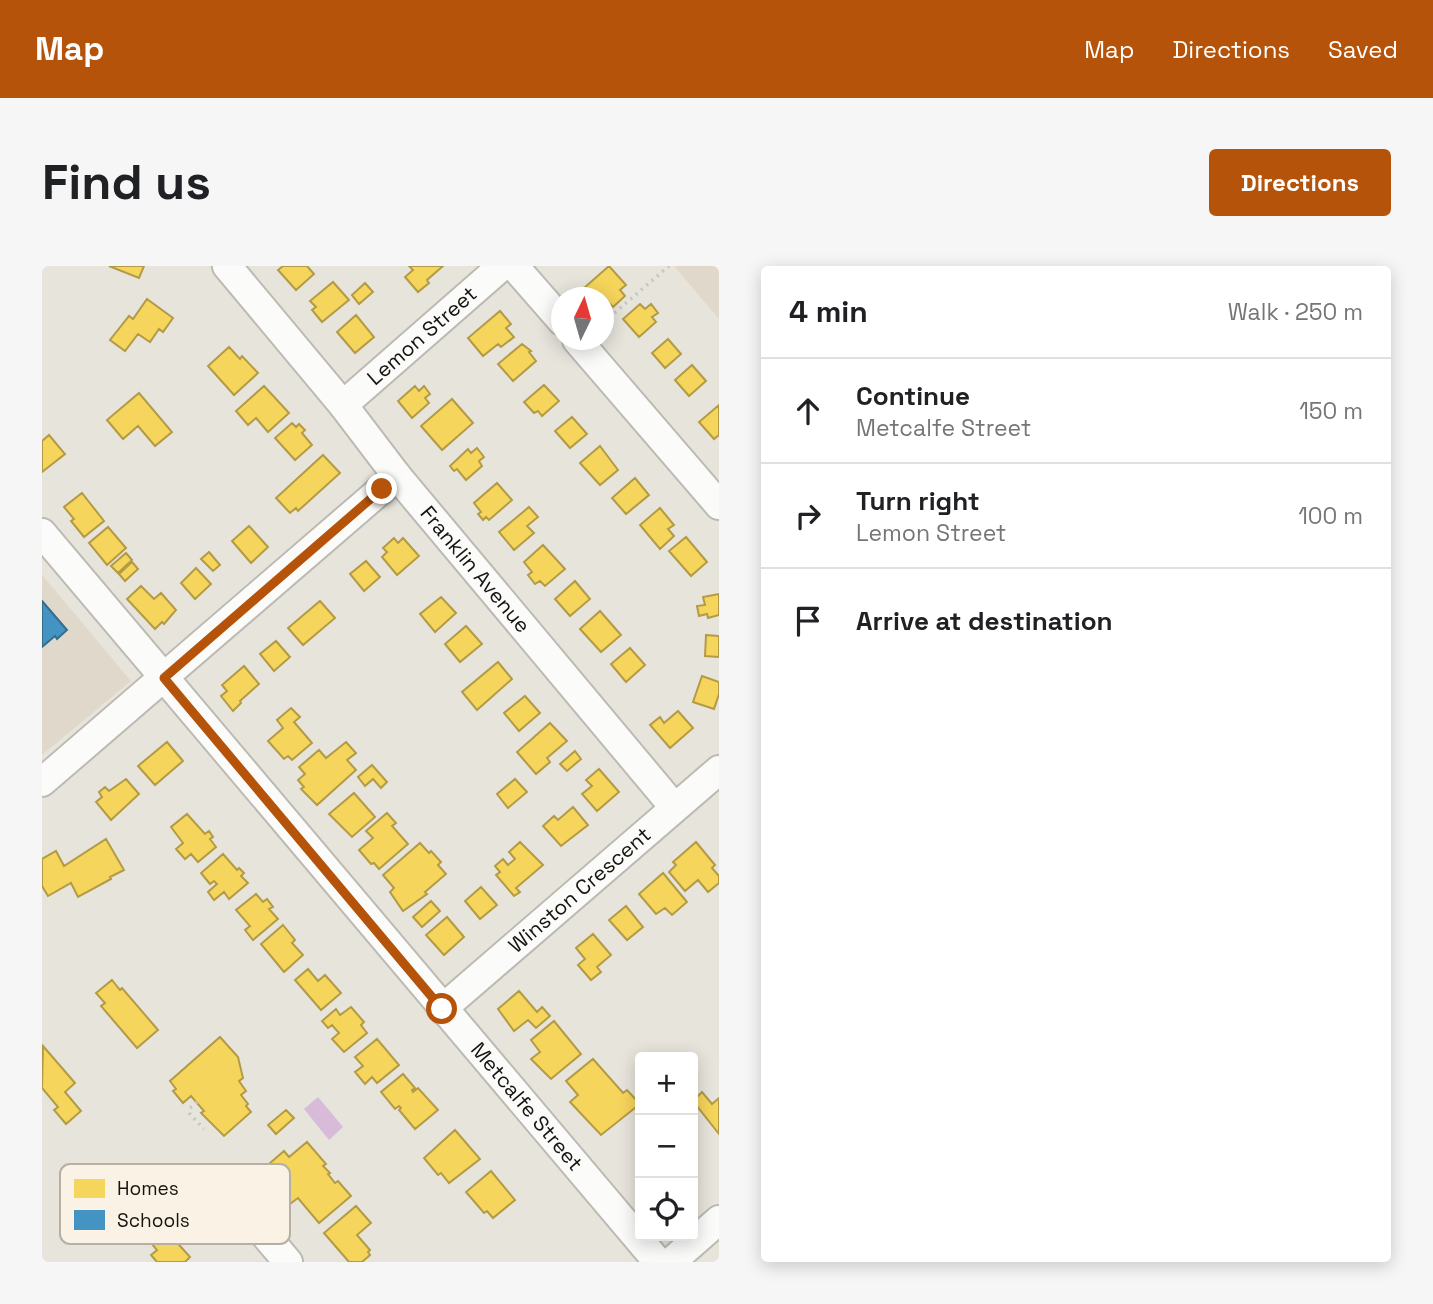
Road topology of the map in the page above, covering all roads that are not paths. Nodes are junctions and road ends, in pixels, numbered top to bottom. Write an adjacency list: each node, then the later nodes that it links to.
1 (227, 266): 6 (street, Franklin Avenue)
2 (502, 266): 6 (street, Lemon Street)
3 (514, 266): 4 (street)
4 (551, 308)
5 (586, 350): 8 (street)
6 (342, 405): 7 (street, Franklin Avenue)
7 (397, 476): 10 (street); 13 (street, Franklin Avenue)
8 (719, 505)
9 (42, 533): 10 (street, Metcalfe Street)
10 (164, 678): 12 (street); 14 (street, Metcalfe Street)
11 (719, 770): 13 (street, Winston Crescent)
12 (42, 782)
13 (674, 807): 14 (street, Winston Crescent)
14 (442, 1009): 18 (street, Metcalfe Street)
15 (719, 1220): 19 (street)
16 (273, 1244): 17 (street)
17 (288, 1262)
18 (658, 1262)
19 (671, 1262)

